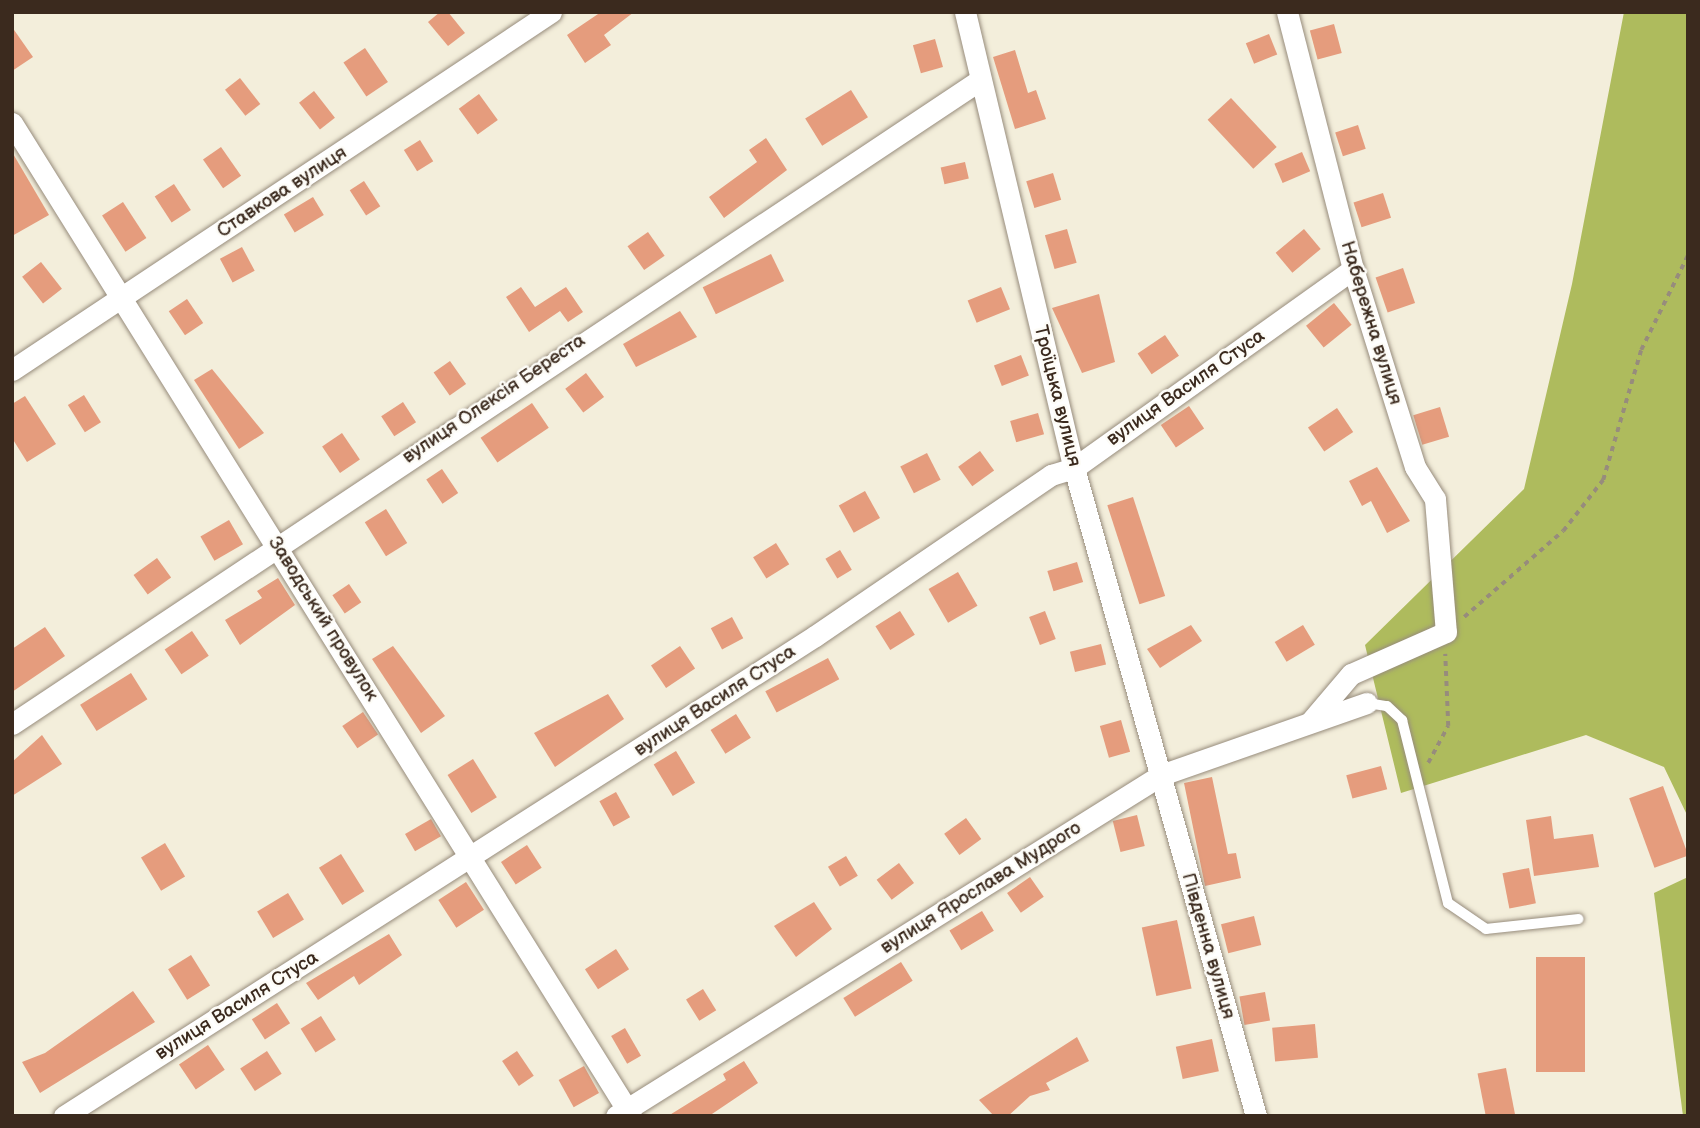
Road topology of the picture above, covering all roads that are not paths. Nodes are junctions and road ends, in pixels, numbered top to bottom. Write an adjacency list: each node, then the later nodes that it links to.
1 (551, 12): 7 (street, Ставкова вулиця)
2 (965, 12): 4 (street, Троїцька вулиця)
3 (1287, 12): 6 (street, Набережна вулиця)
4 (980, 80): 9 (street, Троїцька вулиця); 10 (street, вулиця Олексія Береста)
5 (12, 123): 7 (street, Заводський провулок)
6 (1353, 269): 9 (street, вулиця Василя Стуса); 12 (street, Набережна вулиця)
7 (122, 298): 8 (street, Ставкова вулиця); 10 (street, Заводський провулок)
8 (12, 370)
9 (1074, 468): 14 (street, Троїцька вулиця); 15 (street, вулиця Василя Стуса)
10 (276, 545): 13 (street, вулиця Олексія Береста); 15 (street, Заводський провулок)
11 (1367, 703): 12 (street, вулиця Ярослава Мудрого); 16 (lane)
12 (1311, 721): 14 (street, вулиця Ярослава Мудрого)
13 (12, 724)
14 (1161, 775): 17 (street, вулиця Ярослава Мудрого); 19 (street, Південна вулиця)
15 (474, 855): 17 (street, Заводський провулок); 18 (street, вулиця Василя Стуса)
16 (1578, 919)
17 (624, 1114)
18 (64, 1116)
19 (1256, 1116)

